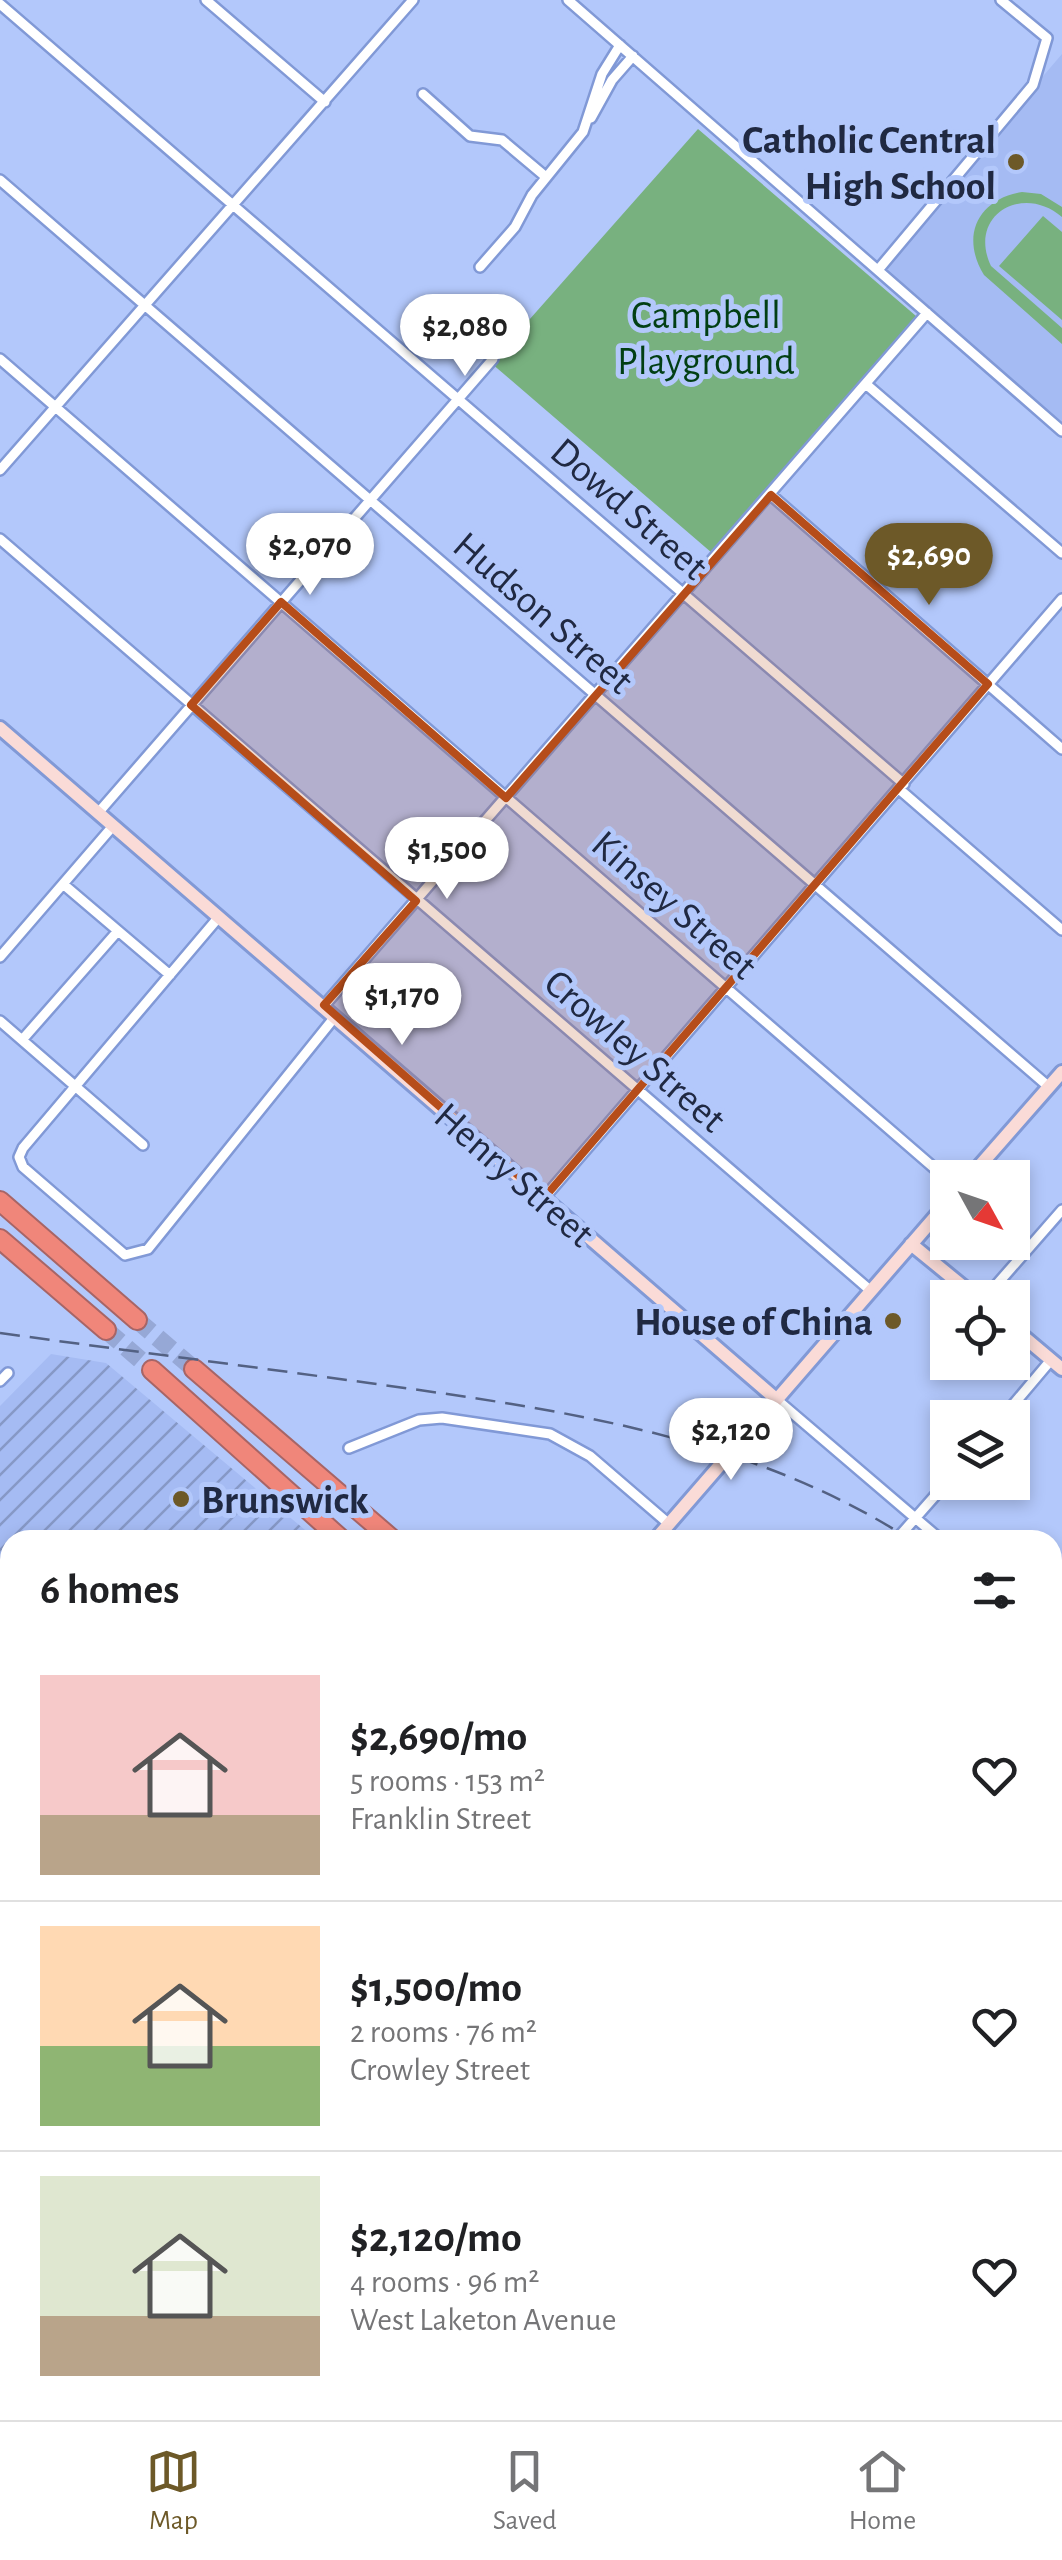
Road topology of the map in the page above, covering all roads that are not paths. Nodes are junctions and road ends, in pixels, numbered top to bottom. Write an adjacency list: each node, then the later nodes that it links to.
1 (206, 0): 11 (street)
2 (413, 0): 11 (street)
3 (568, 0): 8 (street)
4 (1001, 0): 6 (street)
5 (3, 5): 15 (street, Dowd Street)
6 (1047, 38): 7 (street); 17 (street)
7 (1062, 39)
8 (620, 45): 9 (street); 12 (street)
9 (632, 56): 12 (street); 17 (street)
10 (423, 94): 13 (street)
11 (325, 102): 15 (street)
12 (589, 120): 13 (street)
13 (546, 177): 16 (street)
14 (0, 180): 18 (street, Hudson Street)
15 (233, 204): 18 (street); 23 (street, Dowd Street)
16 (480, 268)
17 (878, 270): 19 (street)
18 (145, 306): 24 (street); 28 (street, Hudson Street)
19 (927, 313): 22 (street); 25 (street)
20 (0, 359): 24 (street, Kinsey Street)
21 (493, 359): 23 (street)
22 (867, 385): 27 (street); 30 (street)
23 (459, 399): 28 (street); 31 (street, Dowd Street)
24 (56, 407): 26 (street); 33 (street, Kinsey Street)
25 (1062, 431)
26 (0, 470)
27 (771, 495): 31 (street); 34 (street)
28 (370, 500): 33 (street); 35 (street, Hudson Street)
29 (0, 540): 36 (street, Crowley Street)
30 (1062, 554)
31 (684, 594): 35 (street); 39 (street, Dowd Street)
32 (1062, 599): 34 (street)
33 (282, 602): 36 (street); 40 (street, Kinsey Street)
34 (988, 684): 38 (street); 39 (street)
35 (596, 697): 40 (street); 44 (street, Hudson Street)
36 (191, 705): 41 (street); 45 (street, Crowley Street)
37 (2, 733): 41 (main road, Henry Street)
38 (1062, 749)
39 (901, 786): 44 (street); 47 (street, Dowd Street)
40 (506, 798): 45 (street); 51 (street, Kinsey Street)
41 (98, 813): 42 (main road, Henry Street)
42 (113, 826): 43 (street); 46 (main road, Henry Street)
43 (63, 884): 48 (street); 49 (street)
44 (816, 886): 51 (street); 57 (street, Hudson Street)
45 (416, 901): 52 (street); 58 (street, Crowley Street)
46 (218, 918): 50 (street); 52 (main road, Henry Street)
47 (1062, 930)
48 (117, 932): 50 (street); 54 (street)
49 (0, 958)
50 (170, 976): 56 (street)
51 (726, 988): 58 (street); 61 (street, Kinsey Street)
52 (328, 1013): 56 (street); 62 (main road, Henry Street)
53 (0, 1021): 54 (street)
54 (22, 1040): 56 (street)
55 (1062, 1072): 57 (main road)
56 (75, 1086): 59 (street)
57 (1049, 1088): 60 (main road)
58 (637, 1091): 62 (street); 70 (street, Crowley Street)
59 (144, 1145)
60 (985, 1160)
61 (930, 1164)
62 (544, 1198): 79 (main road, Henry Street)
63 (0, 1200): 71 (highway)
64 (1062, 1210): 69 (street)
65 (930, 1222): 67 (main road)
66 (0, 1238): 72 (highway)
67 (911, 1244): 68 (main road); 70 (main road)
68 (955, 1280)
69 (1001, 1280)
70 (871, 1291): 79 (main road)
71 (137, 1320)
72 (106, 1330)
73 (1030, 1342): 74 (main road)
74 (1057, 1365): 80 (street)
75 (194, 1369): 86 (highway)
76 (152, 1370): 85 (highway)
77 (8, 1373): 78 (street)
78 (0, 1381)
79 (776, 1399): 83 (street, Henry Street); 84 (main road)
80 (1021, 1400)
81 (349, 1448): 84 (street)
82 (931, 1500): 83 (street)
83 (915, 1518): 88 (street); 89 (street, Henry Street)
84 (669, 1524): 87 (main road)
85 (331, 1530)
86 (381, 1530)
87 (664, 1530)
88 (905, 1530)
89 (929, 1530)

